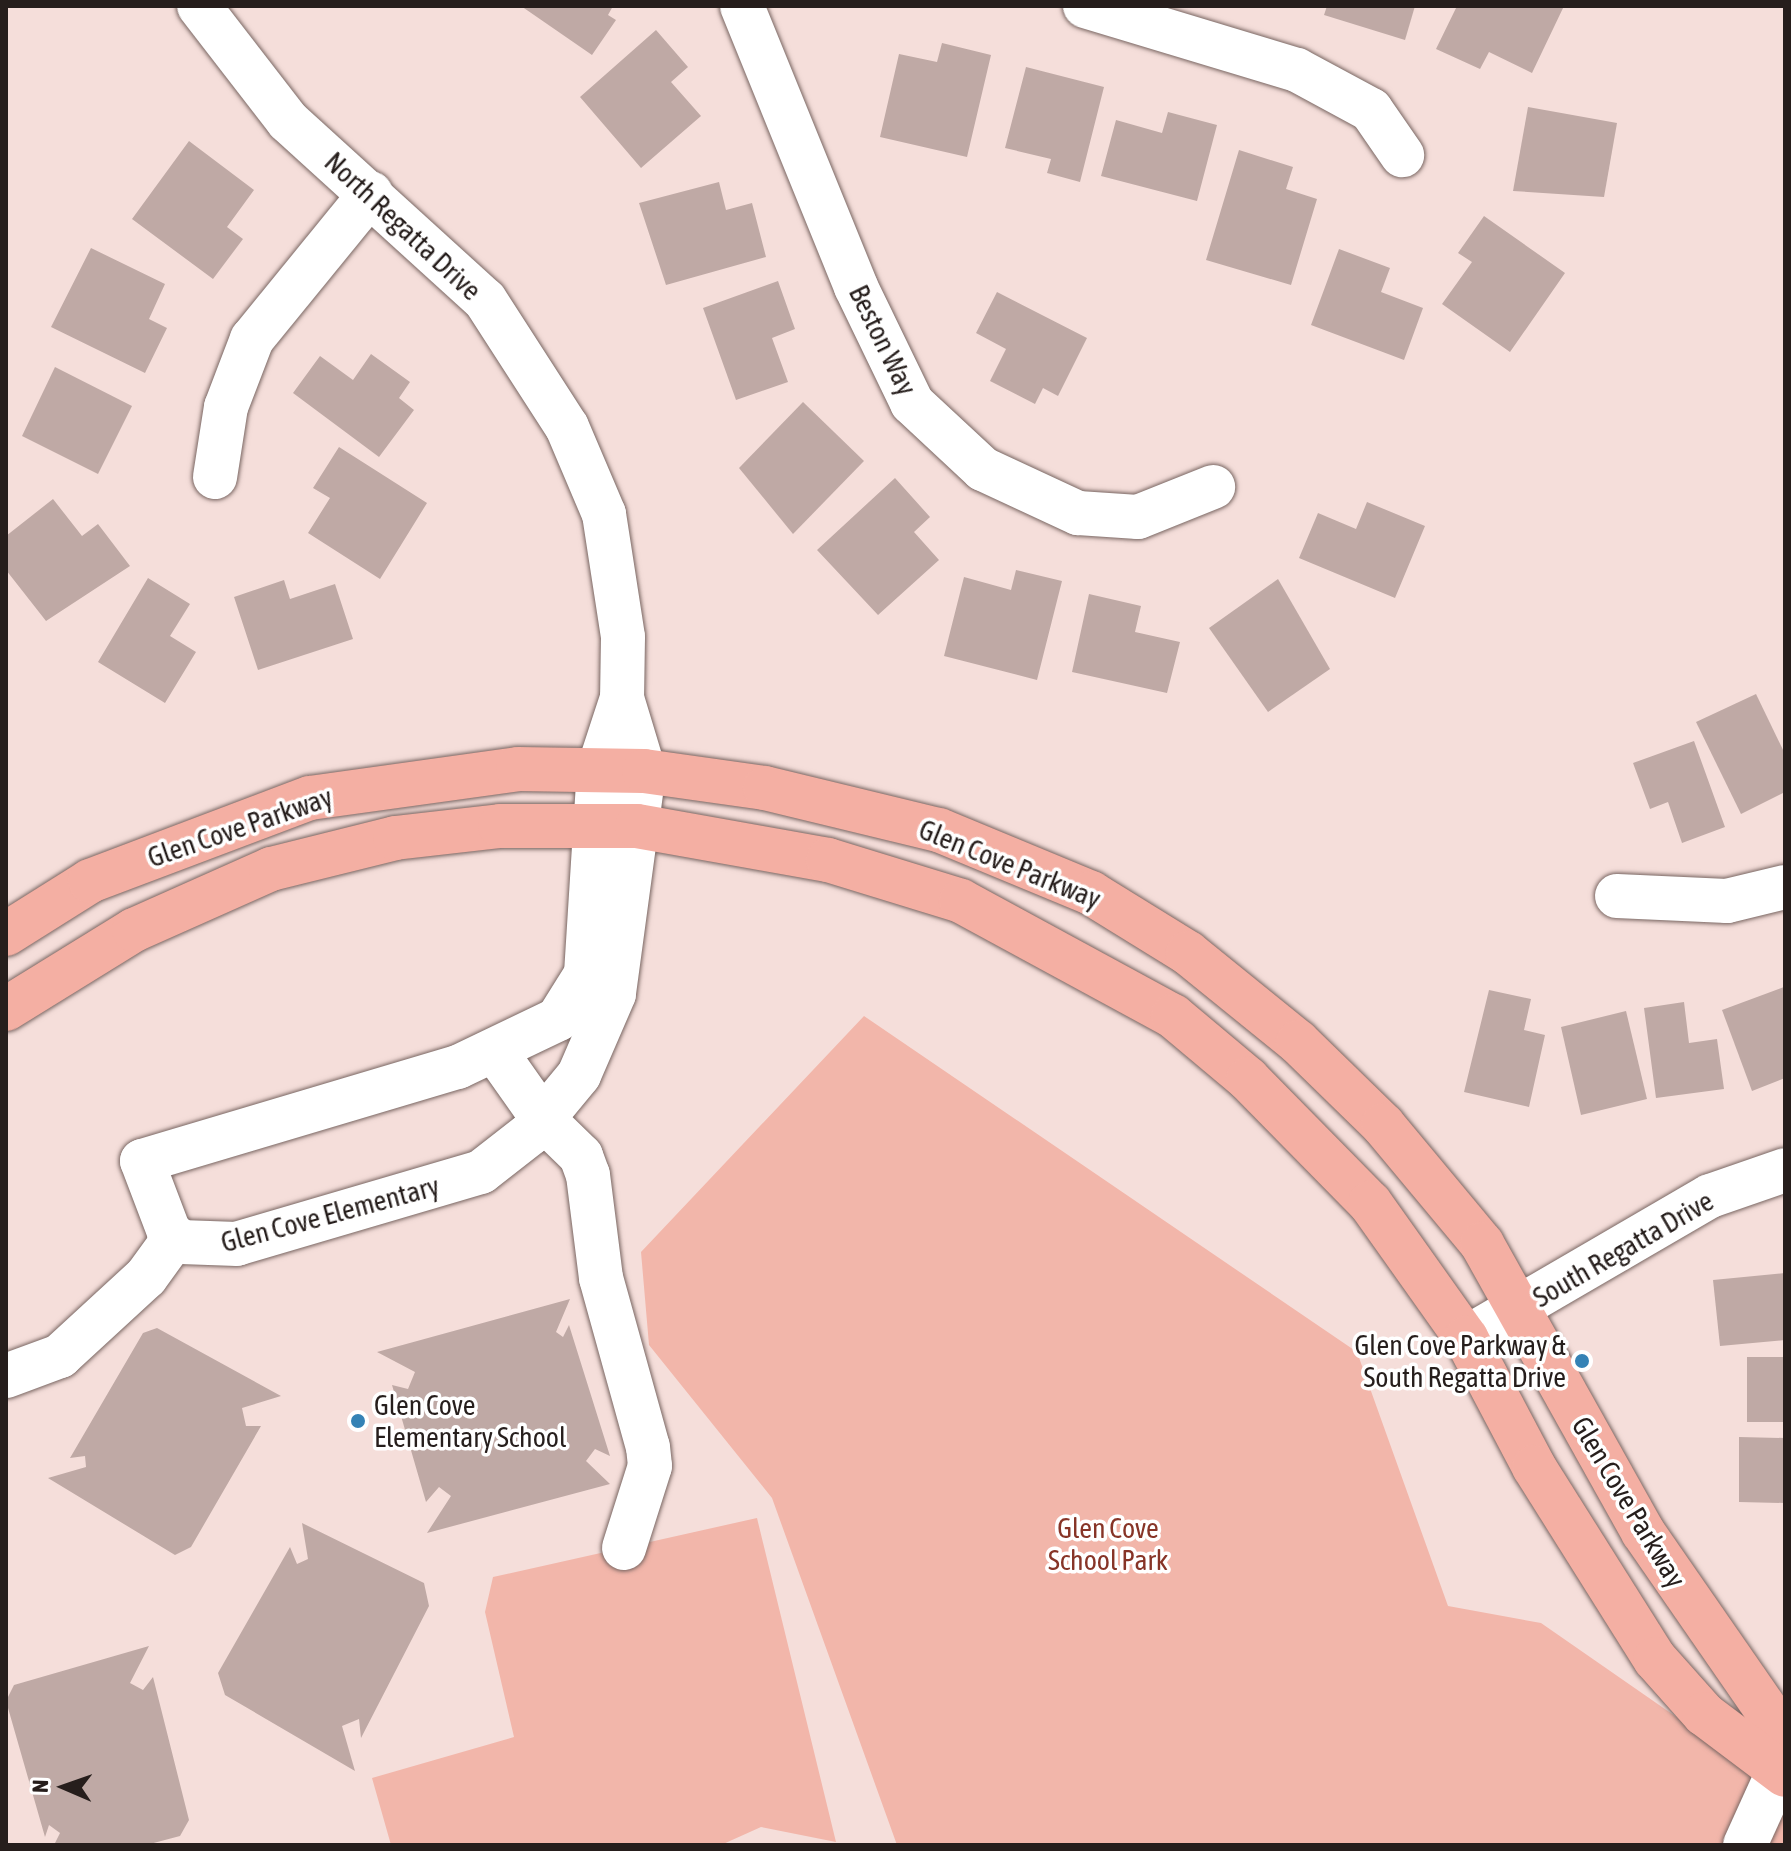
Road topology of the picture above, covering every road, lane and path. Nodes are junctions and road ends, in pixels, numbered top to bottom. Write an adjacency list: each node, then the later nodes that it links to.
1 (199, 6): 5 (street, North Regatta Drive)
2 (1085, 6): 4 (street)
3 (756, 12): 7 (street, Beston Way)
4 (1402, 155)
5 (371, 193): 6 (street); 8 (street, North Regatta Drive)
6 (215, 477)
7 (1213, 487)
8 (622, 698): 9 (street, North Regatta Drive); 10 (street, North Regatta Drive)
9 (599, 768): 10 (main road, Glen Cove Parkway); 11 (street, Glen Cove Elementary); 14 (main road, Glen Cove Parkway)
10 (644, 771): 11 (street, Glen Cove Elementary); 20 (main road, Glen Cove Parkway)
11 (618, 825): 15 (main road, Glen Cove Parkway); 16 (street, Glen Cove Elementary); 17 (street, Glen Cove Elementary); 21 (main road, Glen Cove Parkway)
12 (1785, 887): 13 (street)
13 (1617, 896)
14 (6, 934)
15 (6, 1009)
16 (495, 1051): 17 (street); 19 (street, Glen Cove Elementary)
17 (543, 1119): 19 (street, Glen Cove Elementary); 23 (street)
18 (1785, 1170): 20 (street, South Regatta Drive)
19 (175, 1237): 22 (street)
20 (1518, 1309): 21 (street, South Regatta Drive); 24 (main road, Glen Cove Parkway)
21 (1466, 1338): 24 (main road, Glen Cove Parkway)
22 (6, 1376)
23 (624, 1548)
24 (1782, 1760): 25 (street)
25 (1745, 1845)

